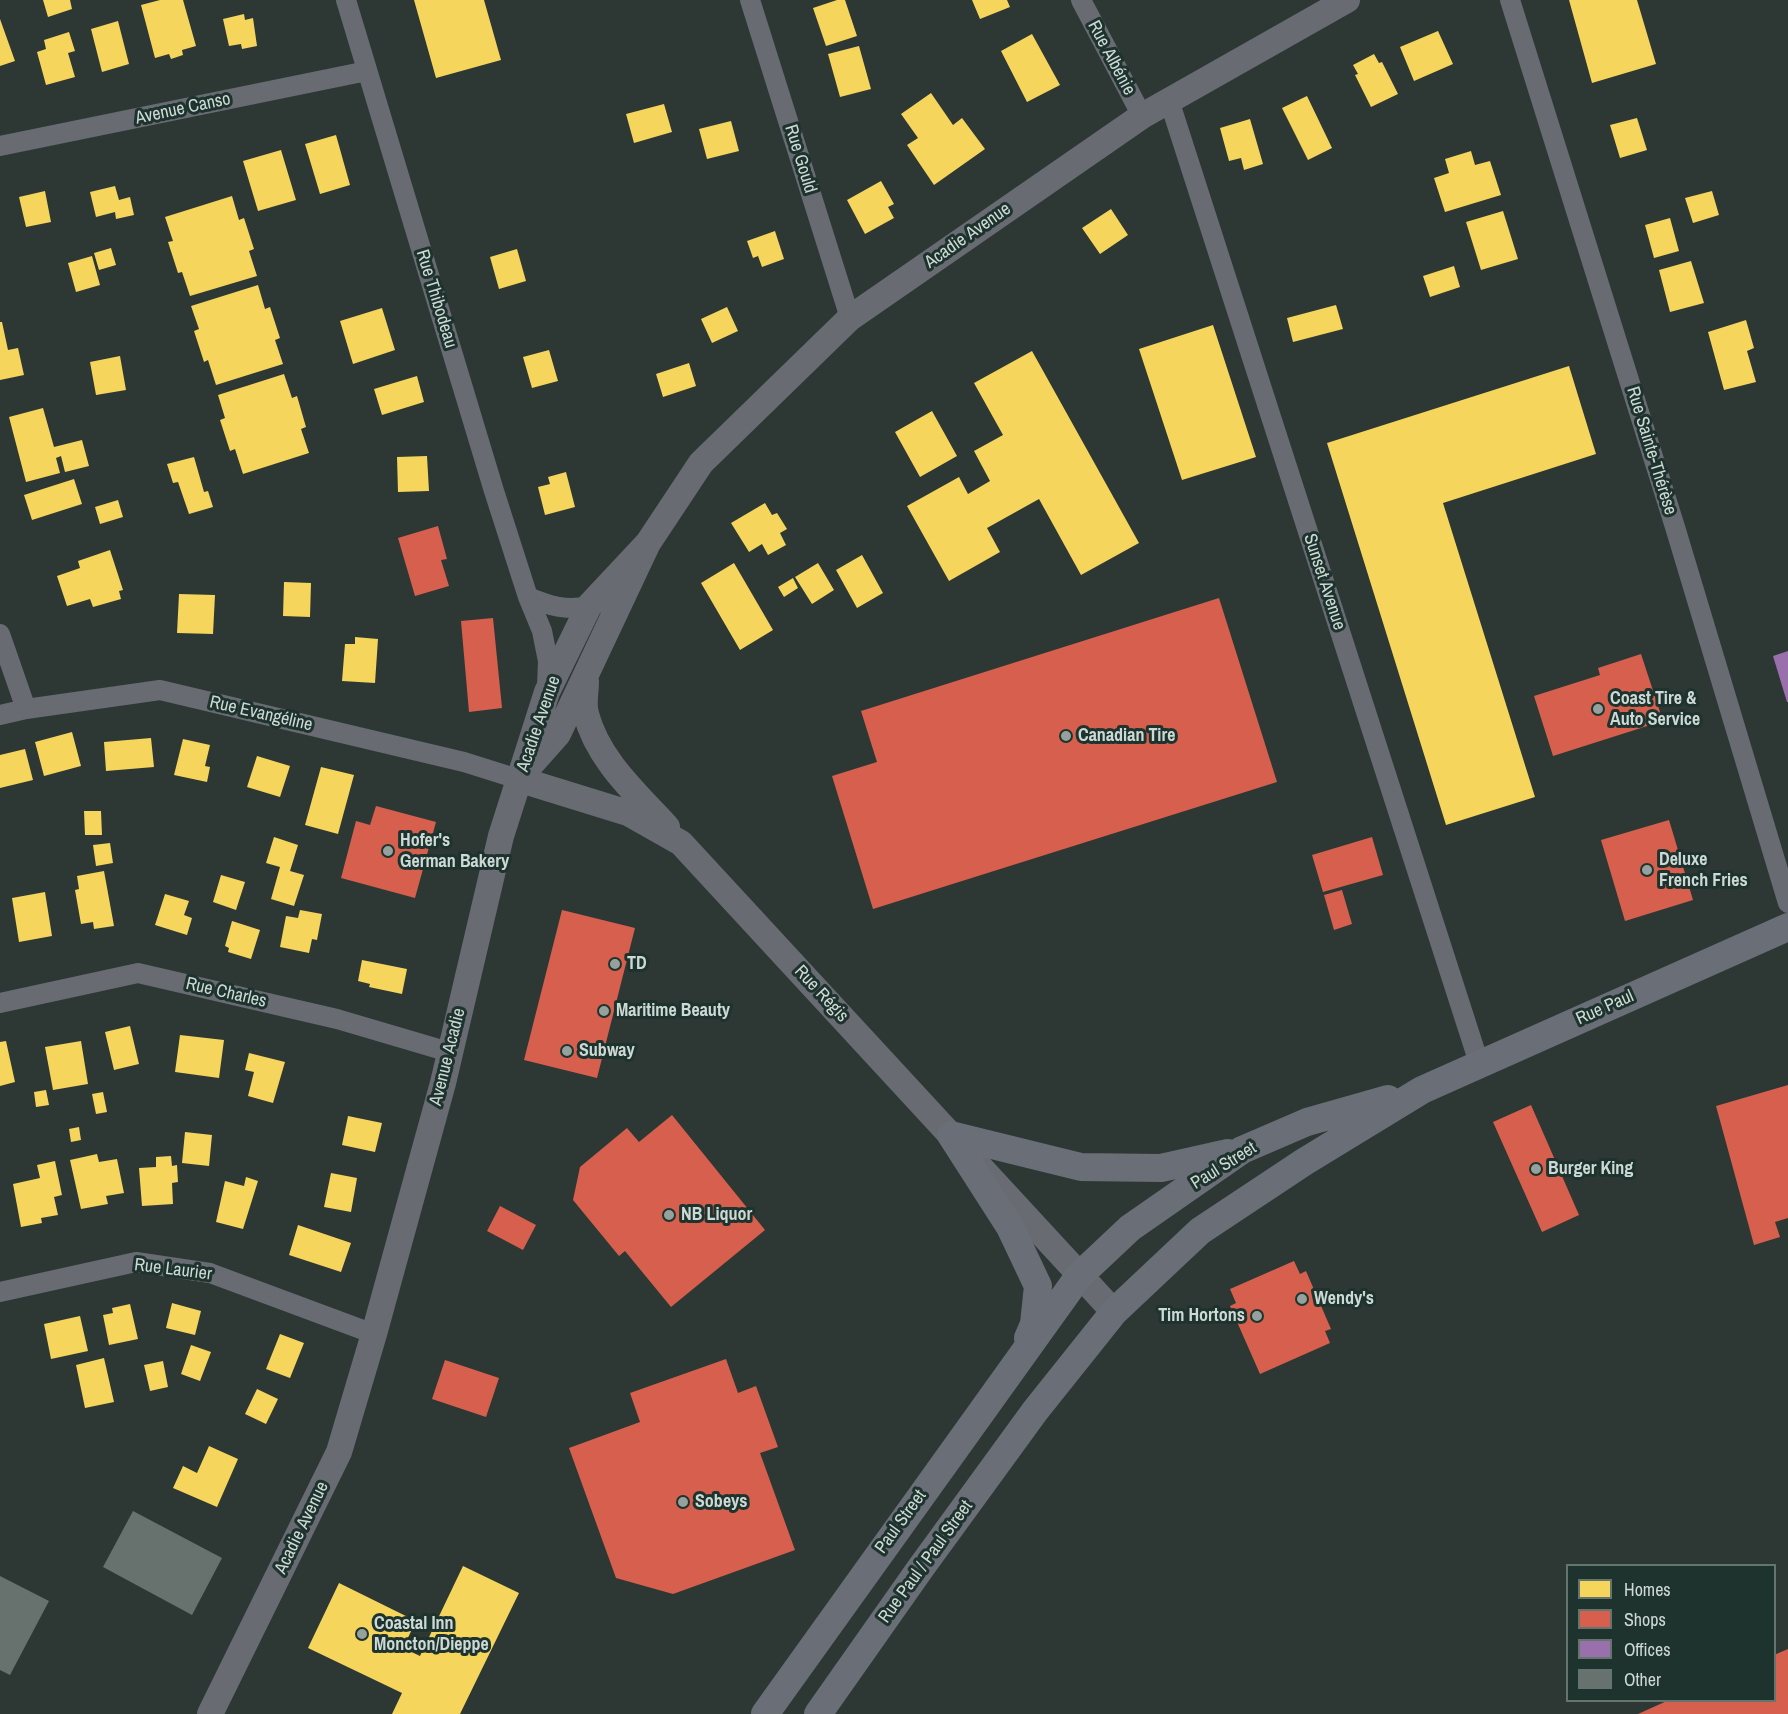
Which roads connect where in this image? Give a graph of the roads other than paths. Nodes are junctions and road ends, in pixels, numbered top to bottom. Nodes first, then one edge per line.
1 (346, 0) edge
2 (750, 0) edge
3 (1080, 0) edge
4 (1347, 0) edge
5 (1510, 0) edge
6 (367, 71) junction
7 (1169, 100) junction
8 (1142, 116) junction
9 (0, 146) edge
10 (850, 318) junction
11 (648, 543) junction
12 (528, 597) junction
13 (589, 606) junction
14 (0, 634) edge
15 (587, 675) junction
16 (547, 692) junction
17 (26, 709) junction
18 (0, 715) edge
19 (518, 779) junction
20 (681, 843) junction
21 (1788, 903) edge
22 (1788, 927) edge
23 (0, 1003) edge
24 (449, 1052) junction
25 (1479, 1063) junction
26 (1422, 1090) junction
27 (951, 1135) junction
28 (1242, 1150) junction
29 (1079, 1276) junction
30 (0, 1292) edge
31 (1114, 1312) junction
32 (374, 1334) junction
33 (1017, 1362) junction
34 (210, 1714) edge
35 (765, 1714) edge
36 (818, 1714) edge

1 - 6 street, Rue Thibodeau
2 - 10 street, Rue Gould
3 - 8 street, Rue Albénie
4 - 7 street, Acadie Avenue
5 - 21 street, Rue Sainte-Thérèse
6 - 9 street, Avenue Canso
6 - 12 street, Rue Thibodeau
7 - 8 street, Acadie Avenue
7 - 25 street, Sunset Avenue
8 - 10 street, Acadie Avenue
10 - 11 street, Acadie Avenue
11 - 13 street, Acadie Avenue
11 - 15 street, Acadie Avenue
12 - 13 street
12 - 16 street, Rue Thibodeau
13 - 16 street, Acadie Avenue
14 - 17 street
15 - 19 street, Acadie Avenue
15 - 20 street
16 - 19 street, Acadie Avenue
17 - 18 street, Rue Evangéline
17 - 19 street, Rue Evangéline
19 - 20 street, Rue Régis
19 - 24 street, Avenue Acadie
20 - 27 street, Rue Régis
22 - 25 main road, Rue Paul
23 - 24 street, Rue Charles
24 - 32 street, Avenue Acadie
25 - 26 main road, Rue Paul
26 - 28 main road, Paul Street
26 - 31 main road
27 - 28 main road
27 - 29 street, Rue Régis
27 - 33 main road
28 - 29 main road, Paul Street
29 - 31 street, Rue Régis
29 - 33 main road, Paul Street
30 - 32 street, Rue Laurier
31 - 36 main road, Rue Paul / Paul Street
32 - 34 street, Acadie Avenue
33 - 35 main road, Paul Street

